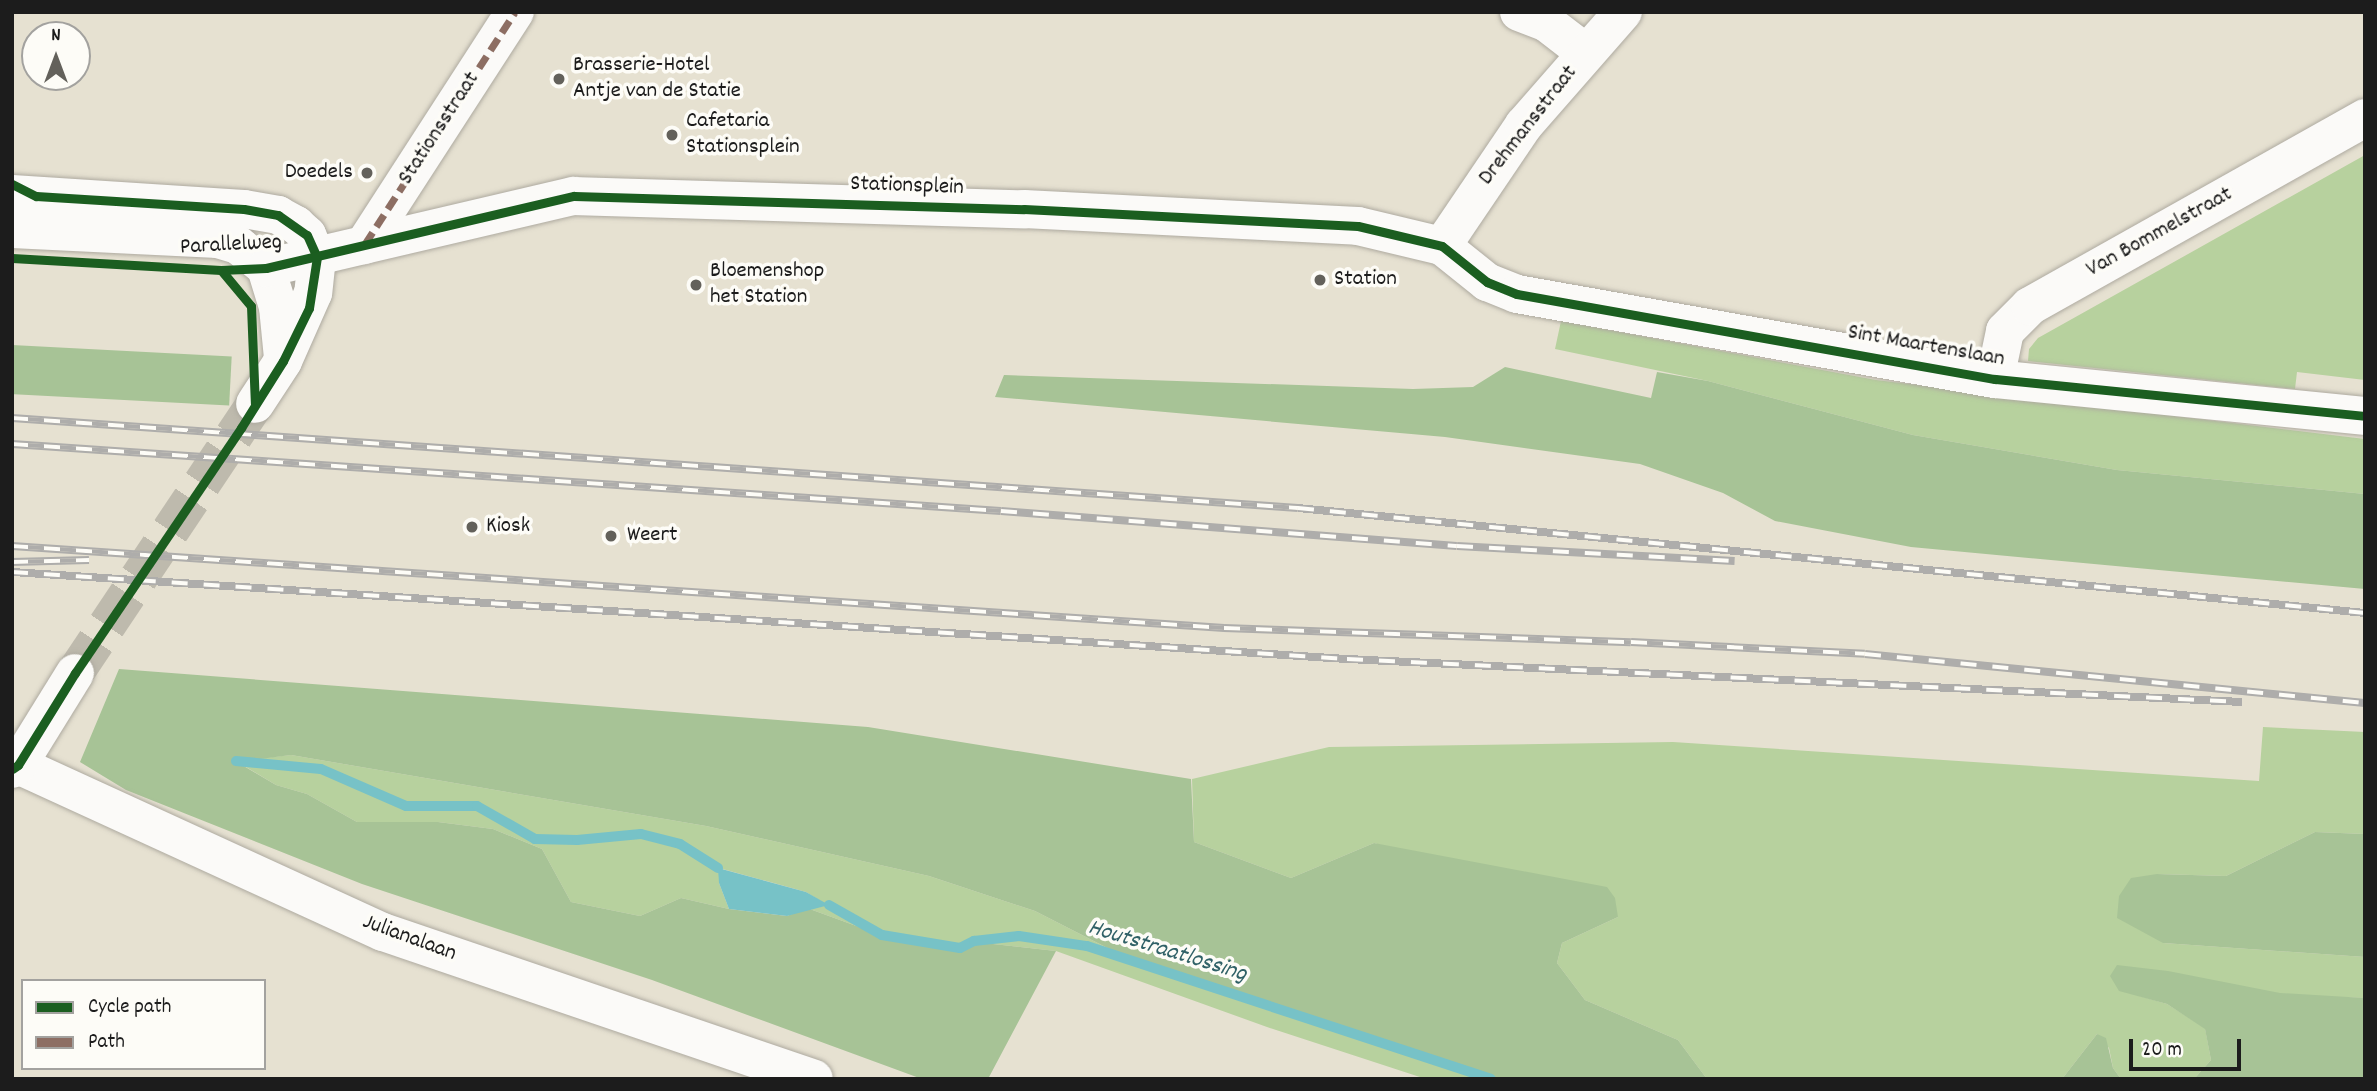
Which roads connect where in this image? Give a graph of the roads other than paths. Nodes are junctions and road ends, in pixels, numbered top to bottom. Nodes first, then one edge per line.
1 (515, 12) edge
2 (1519, 12) edge
3 (1623, 12) edge
4 (1586, 53) junction
5 (2365, 118) edge
6 (12, 194) edge
7 (12, 229) edge
8 (365, 245) junction
9 (1441, 246) junction
10 (317, 257) junction
11 (266, 268) junction
12 (1487, 282) joint
13 (283, 361) junction
14 (1995, 379) junction
15 (256, 404) tunnel mouth
16 (2365, 416) edge
17 (75, 673) tunnel mouth
18 (15, 767) edge
19 (814, 1079) edge

1 - 8 street, Stationsstraat
2 - 4 street
3 - 4 street, Drehmansstraat
4 - 9 street, Drehmansstraat
5 - 14 street, Van Bommelstraat
6 - 10 street, Parallelweg
7 - 11 street, Parallelweg
8 - 9 street, Stationsplein
8 - 10 street, Stationsplein
9 - 12 street, Stationsplein
10 - 11 street, Parallelweg
10 - 13 street
11 - 13 street
12 - 14 street, Sint Maartenslaan
13 - 15 street
14 - 16 street, Sint Maartenslaan
17 - 18 street
18 - 19 street, Julianalaan

